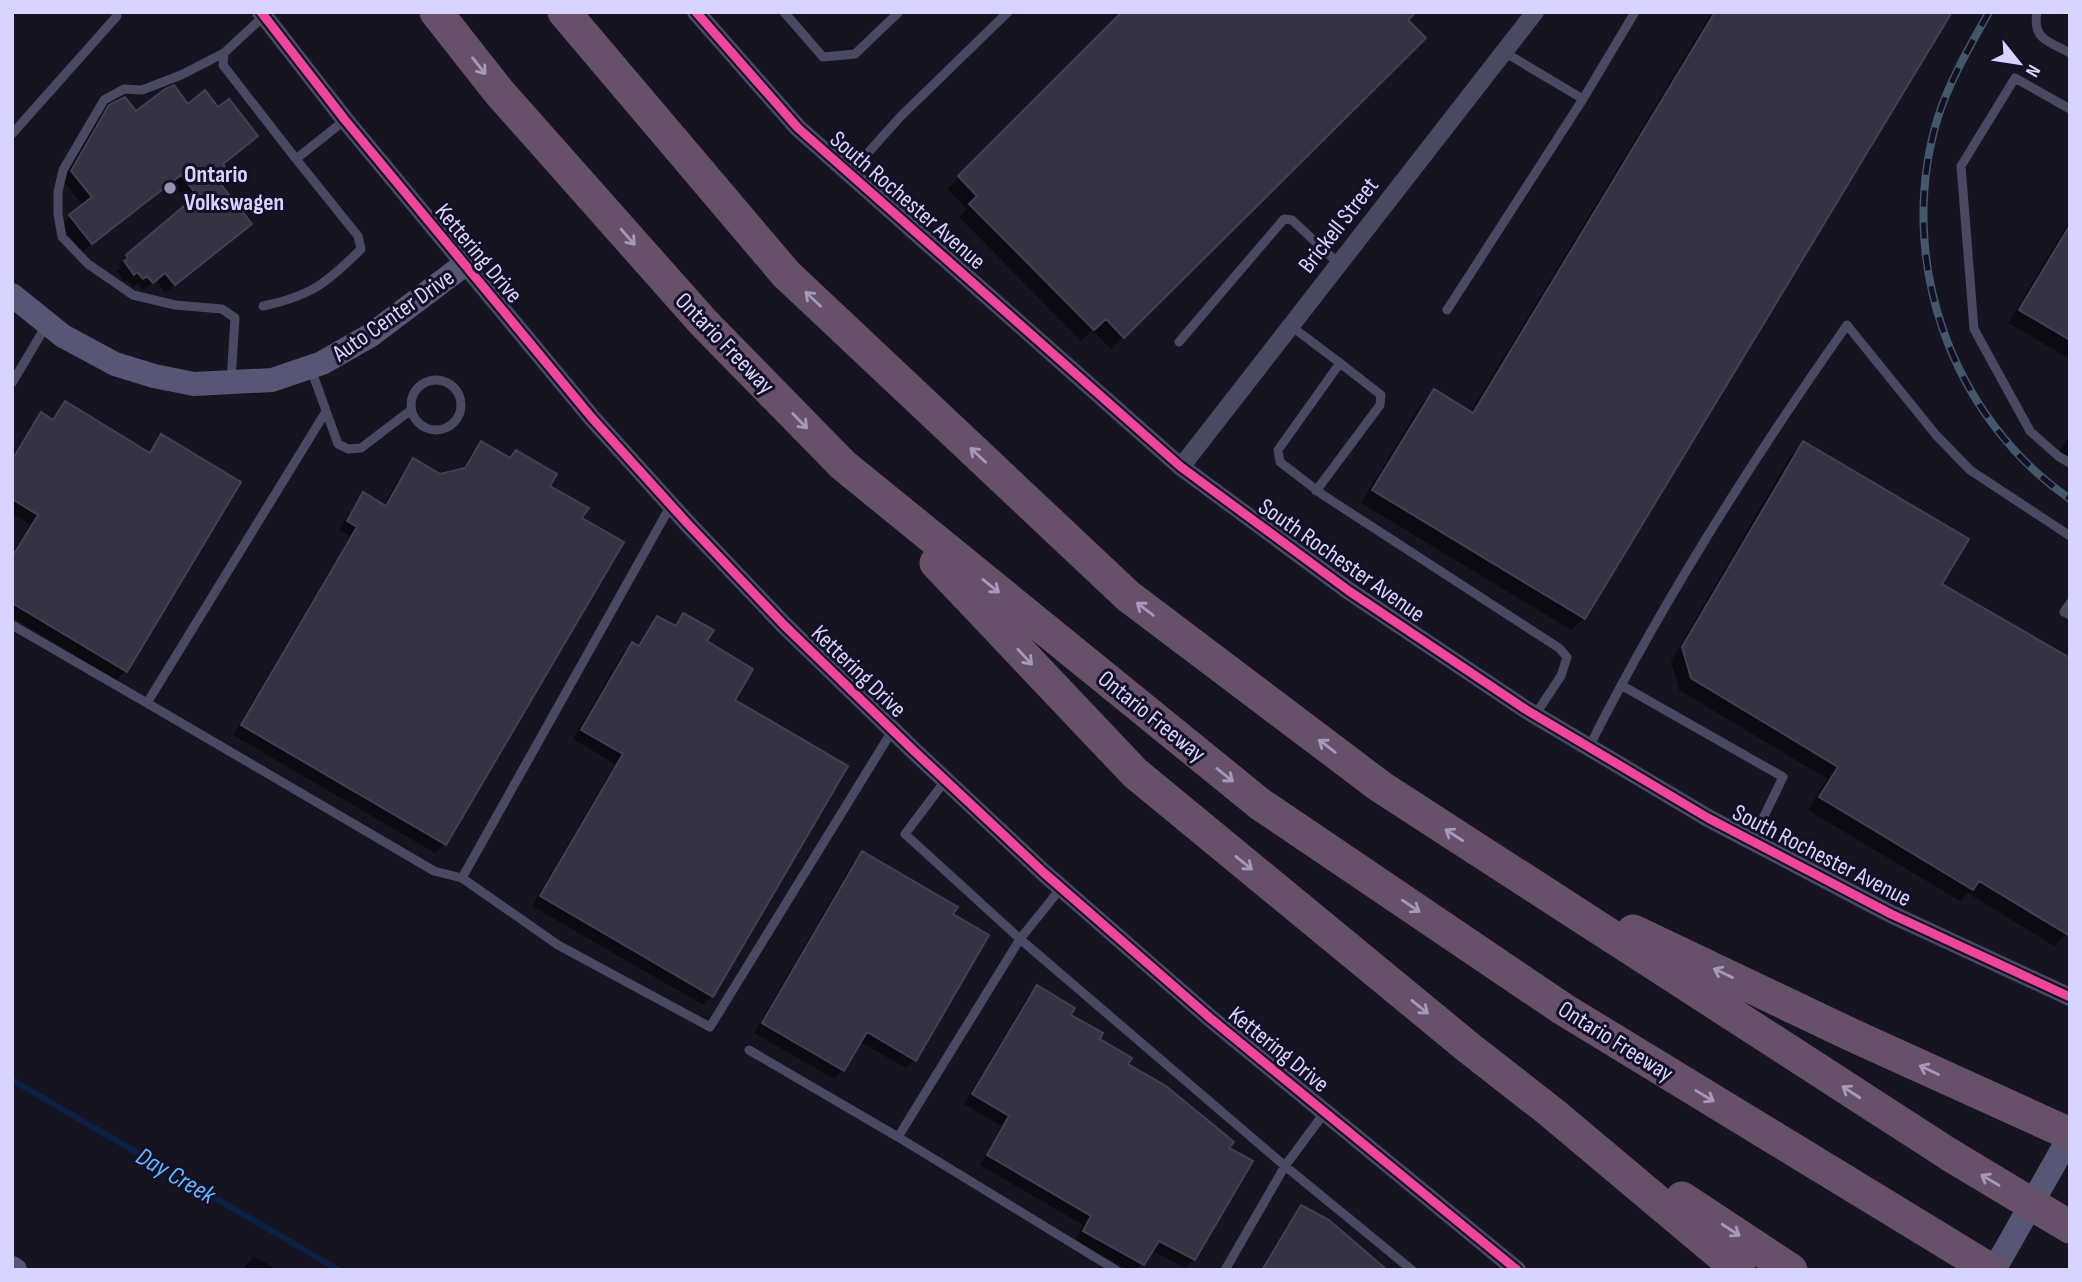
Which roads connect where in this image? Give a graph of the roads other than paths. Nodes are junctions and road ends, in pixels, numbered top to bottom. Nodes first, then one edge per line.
1 (436, 12) edge
2 (564, 12) edge
3 (696, 12) edge
4 (784, 12) edge
5 (899, 12) edge
6 (1007, 12) edge
7 (1535, 12) edge
8 (1635, 12) edge
9 (2037, 12) edge
10 (118, 14) edge
11 (263, 14) edge
12 (1504, 52) junction
13 (224, 53) junction
14 (2070, 53) edge
15 (1583, 99) junction
16 (2070, 109) edge
17 (345, 120) junction
18 (12, 134) edge
19 (296, 159) junction
20 (849, 174) junction
21 (1339, 264) junction
22 (464, 265) junction
23 (12, 295) edge
24 (263, 306) dead end
25 (1447, 310) dead end
26 (47, 323) junction
27 (1291, 326) junction
28 (1179, 342) dead end
29 (1340, 363) junction
30 (310, 367) junction
31 (231, 382) junction
32 (12, 383) edge
33 (411, 410) junction
34 (325, 413) junction
35 (2070, 463) edge
36 (844, 465) junction
37 (1181, 467) junction
38 (1316, 491) junction
39 (671, 505) junction
40 (2070, 536) edge
41 (2070, 603) edge
42 (2070, 615) edge
43 (12, 625) edge
44 (1621, 685) junction
45 (146, 703) junction
46 (1535, 715) junction
47 (892, 731) junction
48 (1589, 747) junction
49 (945, 781) junction
50 (1752, 841) junction
51 (1511, 873) junction
52 (462, 878) junction
53 (1061, 888) junction
54 (1020, 939) junction
55 (2070, 996) edge
56 (750, 1050) dead end
57 (1325, 1111) junction
58 (1551, 1112) junction
59 (2070, 1135) edge
60 (898, 1137) junction
61 (1285, 1166) junction
62 (2070, 1227) edge
63 (1116, 1270) edge
64 (1225, 1270) edge
65 (1412, 1270) edge
66 (1517, 1270) edge
67 (1739, 1270) edge
68 (1791, 1270) edge
69 (1992, 1270) edge

1 -> 36 highway, Ontario Freeway
51 -> 2 highway
3 - 20 street, South Rochester Avenue
4 - 5 lane
6 - 20 lane
7 - 12 street, Brickell Street
8 - 15 lane
9 - 14 lane
10 - 18 lane
11 - 13 lane
11 - 17 street, Kettering Drive
12 - 15 lane
12 - 21 street, Brickell Street
13 - 19 lane
13 - 31 lane
15 - 25 lane
16 - 35 lane
17 - 19 lane
17 - 22 street, Kettering Drive
19 - 24 lane
20 - 37 street, South Rochester Avenue
21 - 27 street, Brickell Street
21 - 28 lane
22 - 30 street, Auto Center Drive
22 - 39 street, Kettering Drive
23 - 26 street, Auto Center Drive
26 - 31 street, Auto Center Drive
26 - 32 lane
27 - 29 lane
27 - 37 street, Brickell Street
29 - 38 lane
29 - 38 lane
30 - 31 street, Auto Center Drive
30 - 34 lane
33 - 33 lane
33 - 34 lane
34 - 45 lane
36 -> 58 highway
36 -> 69 highway, Ontario Freeway
37 - 46 street, South Rochester Avenue
38 - 46 lane
39 - 47 street, Kettering Drive
39 - 52 lane
40 - 44 lane
41 - 42 lane
43 - 45 lane
44 - 48 lane
44 - 50 lane
45 - 52 lane
46 - 48 street, South Rochester Avenue
47 - 49 street, Kettering Drive
47 - 52 lane
48 - 50 street, South Rochester Avenue
49 - 53 street, Kettering Drive
49 - 54 lane
50 - 55 street, South Rochester Avenue
59 -> 51 highway
62 -> 51 highway, bridge
53 - 54 lane
53 - 57 street, Kettering Drive
54 - 60 lane
54 - 61 lane
56 - 60 lane
57 - 61 lane
57 - 66 street, Kettering Drive
58 - 67 highway
58 -> 68 highway
59 - 69 street
60 - 63 lane
61 - 64 lane
61 - 65 lane

